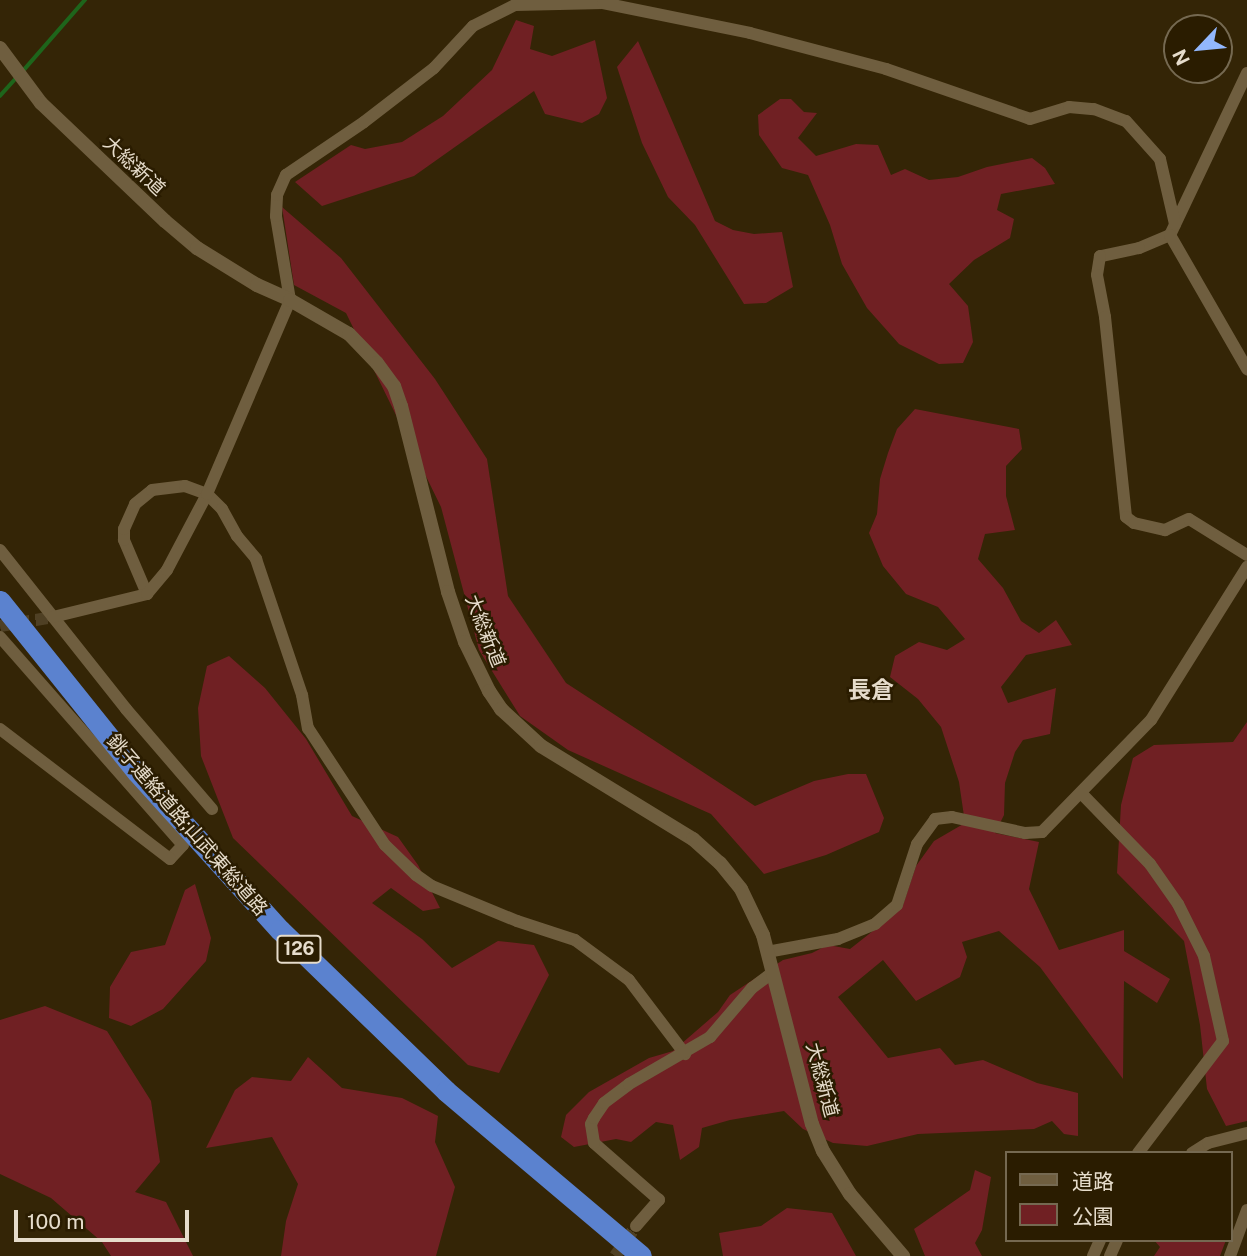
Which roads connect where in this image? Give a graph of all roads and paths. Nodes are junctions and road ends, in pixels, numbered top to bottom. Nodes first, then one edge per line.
1 (513, 2) edge
2 (0, 48) edge
3 (1247, 73) edge
4 (1173, 230) junction
5 (290, 300) junction
6 (1247, 369) edge
7 (207, 494) junction
8 (0, 550) edge
9 (1247, 555) edge
10 (1247, 567) edge
11 (147, 594) junction
12 (0, 601) edge
13 (52, 617) junction
14 (0, 637) edge
15 (0, 729) edge
16 (1081, 793) junction
17 (212, 809) dead end
18 (767, 952) junction
19 (773, 972) junction
20 (685, 1054) junction
21 (1247, 1133) edge
22 (1140, 1151) edge
23 (1195, 1151) edge
24 (1247, 1210) edge
25 (636, 1226) tunnel mouth
26 (641, 1256) edge
27 (903, 1256) edge
28 (1230, 1256) edge

1 - 4 street
1 - 5 street
2 - 5 street, 大総新道
3 - 4 street
4 - 6 street
4 - 9 street
5 - 7 street
5 - 18 street, 大総新道
7 - 11 street
7 - 11 street
7 - 20 street
8 - 13 street
10 - 16 street
11 - 13 street
12 - 26 highway, 銚子連絡道路;山武東総道路 / 126
13 - 17 street
14 - 15 street
16 - 18 street
16 - 22 street
18 - 19 street, 大総新道
19 - 20 street
19 - 27 street, 大総新道
20 - 25 street
21 - 23 street
24 - 28 street

